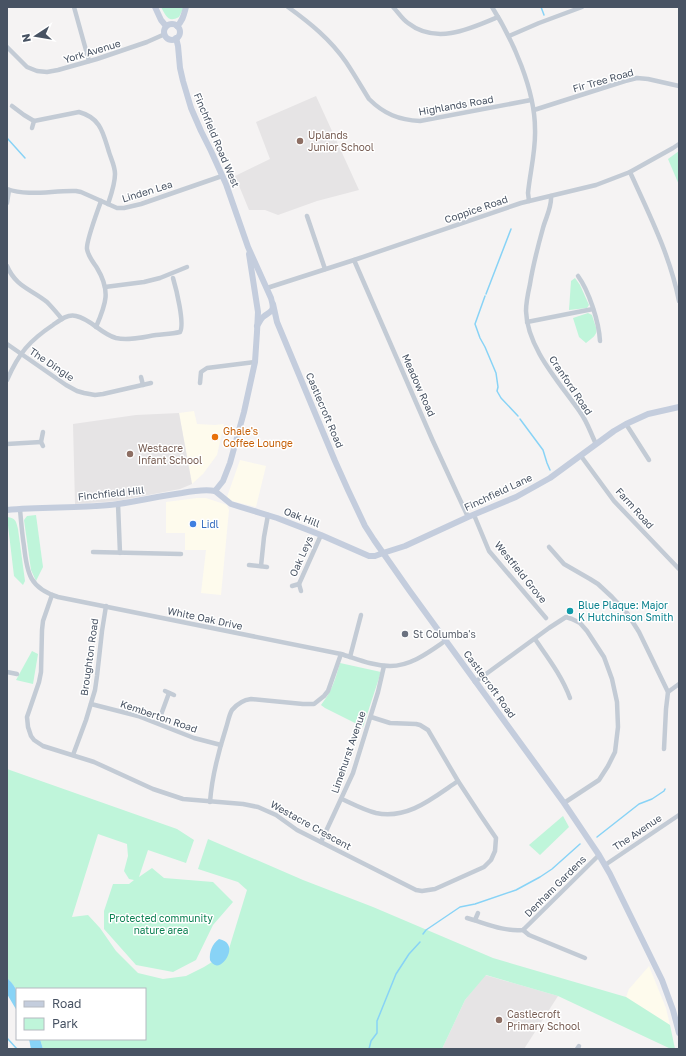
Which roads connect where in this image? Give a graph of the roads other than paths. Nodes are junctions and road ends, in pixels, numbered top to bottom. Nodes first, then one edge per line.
1 (74, 7) edge
2 (155, 7) edge
3 (186, 7) edge
4 (288, 7) edge
5 (393, 7) edge
6 (492, 7) edge
7 (582, 7) edge
8 (498, 17) junction
9 (166, 26) junction
10 (177, 26) junction
11 (164, 34) junction
12 (509, 36) junction
13 (176, 38) junction
14 (7, 47) edge
15 (90, 61) junction
16 (679, 86) edge
17 (532, 100) junction
18 (12, 106) dead end
19 (534, 110) junction
20 (34, 121) junction
21 (32, 128) dead end
22 (679, 144) edge
23 (630, 172) junction
24 (222, 176) junction
25 (8, 189) edge
26 (551, 196) junction
27 (101, 201) junction
28 (529, 201) junction
29 (7, 203) edge
30 (108, 204) junction
31 (306, 216) dead end
32 (248, 247) junction
33 (354, 260) junction
34 (7, 266) edge
35 (187, 266) dead end
36 (325, 269) junction
37 (578, 276) dead end
38 (173, 278) dead end
39 (274, 286) junction
40 (105, 287) junction
41 (267, 288) junction
42 (255, 294) junction
43 (270, 294) junction
44 (679, 301) edge
45 (273, 304) junction
46 (593, 309) junction
47 (258, 312) junction
48 (266, 316) junction
49 (62, 318) junction
50 (277, 322) junction
51 (527, 322) junction
52 (96, 326) junction
53 (257, 326) junction
54 (600, 341) dead end
55 (7, 344) edge
56 (21, 354) junction
57 (255, 362) junction
58 (141, 376) dead end
59 (7, 380) edge
60 (150, 383) dead end
61 (200, 383) dead end
62 (144, 385) junction
63 (679, 407) edge
64 (626, 424) junction
65 (43, 432) dead end
66 (7, 444) edge
67 (596, 444) junction
68 (581, 456) junction
69 (649, 460) dead end
70 (216, 491) junction
71 (118, 504) junction
72 (20, 509) junction
73 (7, 510) edge
74 (268, 515) junction
75 (471, 516) junction
76 (321, 535) junction
77 (549, 547) dead end
78 (93, 552) dead end
79 (120, 553) junction
80 (383, 553) junction
81 (181, 554) dead end
82 (249, 565) dead end
83 (679, 569) edge
84 (299, 584) junction
85 (292, 586) dead end
86 (301, 591) dead end
87 (52, 595) junction
88 (106, 606) junction
89 (361, 614) dead end
90 (546, 618) dead end
91 (535, 639) junction
92 (445, 641) junction
93 (341, 654) junction
94 (350, 657) junction
95 (384, 666) junction
96 (7, 672) edge
97 (17, 674) dead end
98 (475, 682) junction
99 (679, 684) edge
100 (668, 692) junction
101 (170, 693) dead end
102 (570, 698) dead end
103 (91, 704) junction
104 (371, 717) junction
105 (158, 723) junction
106 (220, 745) junction
107 (664, 750) dead end
108 (73, 755) junction
109 (458, 781) junction
110 (342, 799) junction
111 (210, 802) junction
112 (564, 803) junction
113 (679, 815) edge
114 (321, 842) junction
115 (599, 856) junction
116 (605, 865) junction
117 (478, 912) dead end
118 (467, 918) dead end
119 (475, 920) junction
120 (523, 930) junction
121 (585, 958) dead end
122 (676, 1009) edge
123 (678, 1030) edge

1 - 15 street
2 - 9 street
3 - 10 street
4 - 17 street, Highlands Road
5 - 8 street
6 - 8 street
7 - 12 street
8 - 12 street
9 - 10 street
9 - 11 street
10 - 13 street
11 - 13 street
11 - 15 street, York Avenue
12 - 17 street
13 - 24 street, Finchfield Road West
14 - 15 street, York Avenue
16 - 19 street, Fir Tree Road
17 - 19 street
18 - 20 street
19 - 28 street
20 - 21 street
20 - 30 street
22 - 23 street, Coppice Road
23 - 26 street, Coppice Road
23 - 44 street
24 - 30 street, Linden Lea
24 - 32 street, Finchfield Road West
25 - 27 street, Linden Lea
25 - 29 street
26 - 28 street, Coppice Road
26 - 51 street, Cranford Road
27 - 30 street, Linden Lea
27 - 40 street
28 - 33 street, Coppice Road
31 - 36 street
32 - 41 street, Finchfield Road West
32 - 42 street, Finchfield Road West
33 - 36 street, Coppice Road
33 - 75 street, Meadow Road
34 - 49 street
35 - 40 street
36 - 39 street, Coppice Road
37 - 46 street
38 - 52 street
39 - 41 street, Coppice Road
39 - 43 street
40 - 52 street
41 - 42 street
41 - 43 street, Finchfield Road West
42 - 47 street, Finchfield Road West
43 - 45 street, Finchfield Road West
45 - 48 street
45 - 50 street
46 - 51 street
46 - 54 street
47 - 48 street
47 - 53 street, Finchfield Road West
48 - 50 street
48 - 53 street
49 - 52 street
49 - 56 street
50 - 80 street, Castlecroft Road
51 - 67 street, Cranford Road
53 - 57 street
55 - 56 street, The Dingle
56 - 59 street
56 - 62 street, The Dingle
57 - 61 street
57 - 70 street
58 - 62 street
60 - 62 street, The Dingle
63 - 64 street, Finchfield Lane
64 - 67 street, Finchfield Lane
64 - 69 street
65 - 66 street
67 - 68 street, Finchfield Lane
68 - 75 street, Finchfield Lane
68 - 83 street, Farm Road
70 - 71 street, Finchfield Hill
70 - 74 street, Oak Hill
71 - 72 street, Finchfield Hill
71 - 79 street
72 - 73 street, Finchfield Hill
72 - 87 street, White Oak Drive
74 - 76 street, Oak Hill
74 - 82 street
75 - 80 street, Finchfield Lane
75 - 90 street, Westfield Grove
76 - 80 street, Oak Hill
76 - 84 street, Oak Leys
77 - 100 street
78 - 79 street
79 - 81 street
80 - 92 street, Castlecroft Road
84 - 85 street, Oak Leys
84 - 86 street, Oak Leys
87 - 88 street, White Oak Drive
87 - 108 street, Westacre Crescent
88 - 93 street, White Oak Drive
88 - 103 street, Broughton Road
89 - 94 street
91 - 98 street
91 - 102 street
91 - 112 street
92 - 95 street, White Oak Drive
92 - 98 street, Castlecroft Road
93 - 94 street, White Oak Drive
93 - 106 street
94 - 95 street, White Oak Drive
95 - 104 street, Limehurst Avenue
96 - 97 street
98 - 112 street, Castlecroft Road
99 - 100 street
100 - 107 street
101 - 105 street
103 - 105 street, Kemberton Road
103 - 108 street, Broughton Road
104 - 109 street, Westacre Crescent
104 - 110 street, Limehurst Avenue
105 - 106 street, Kemberton Road
106 - 111 street
108 - 111 street, Westacre Crescent
109 - 110 street
109 - 114 street, Westacre Crescent
110 - 114 street, Limehurst Avenue
111 - 114 street, Westacre Crescent
112 - 115 street, Castlecroft Road
113 - 116 street, The Avenue
115 - 116 street, Castlecroft Road
115 - 120 street, Denham Gardens
116 - 122 street, Castlecroft Road
117 - 119 street
118 - 119 street, Denham Gardens
119 - 120 street, Denham Gardens
120 - 121 street, Denham Gardens
122 - 123 street, Castlecroft Road

